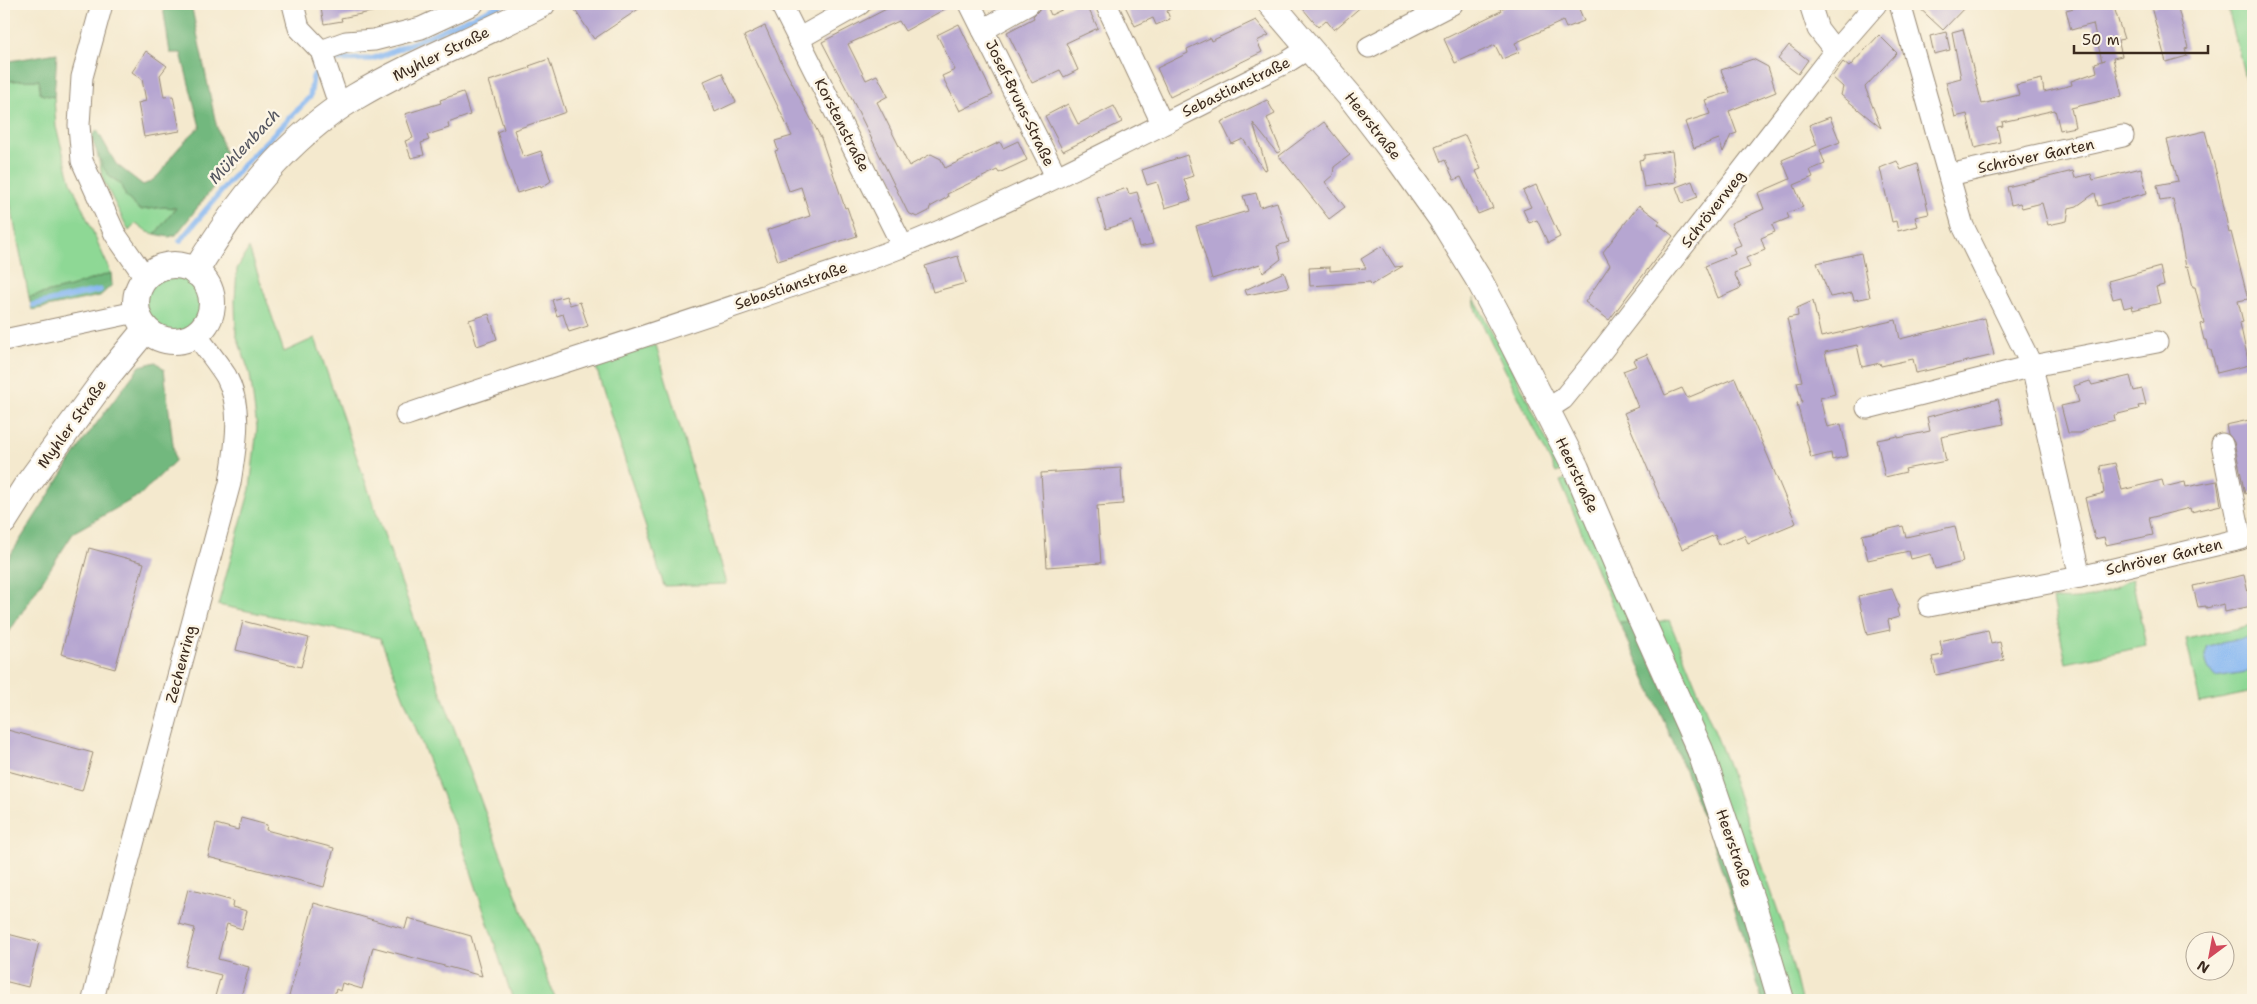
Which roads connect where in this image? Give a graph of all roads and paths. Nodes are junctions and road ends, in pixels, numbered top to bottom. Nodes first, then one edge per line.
1 (102, 4) edge
2 (293, 4) edge
3 (473, 4) edge
4 (542, 4) edge
5 (781, 4) edge
6 (860, 4) edge
7 (970, 4) edge
8 (1029, 4) edge
9 (1106, 4) edge
10 (1271, 4) edge
11 (1452, 4) edge
12 (1810, 4) edge
13 (1876, 4) edge
14 (1900, 4) edge
15 (983, 30) junction
16 (798, 39) junction
17 (1369, 47) dead end
18 (1309, 48) junction
19 (321, 51) junction
20 (1835, 51) junction
21 (340, 107) junction
22 (1162, 124) junction
23 (2123, 136) dead end
24 (1949, 175) junction
25 (1056, 176) junction
26 (903, 247) junction
27 (196, 272) junction
28 (145, 277) junction
29 (141, 321) junction
30 (196, 335) junction
31 (4, 340) edge
32 (2157, 342) dead end
33 (2032, 366) junction
34 (1867, 408) dead end
35 (1546, 410) junction
36 (406, 415) dead end
37 (2222, 444) dead end
38 (4, 521) edge
39 (2080, 577) junction
40 (1929, 606) dead end
41 (93, 1000) edge
42 (1781, 1000) edge

1 - 28 street
2 - 19 street
3 - 19 street, Myhler Straße
4 - 21 main road, Myhler Straße
5 - 16 street, Korstenstraße
6 - 16 street
7 - 15 street, Josef-Bruns-Straße
8 - 15 street, Josef-Bruns-Straße
9 - 22 street
10 - 18 main road, Heerstraße
11 - 17 street
12 - 20 street
13 - 20 street, Schröverweg
14 - 24 street
15 - 25 street, Josef-Bruns-Straße
16 - 26 street, Korstenstraße
18 - 22 street, Sebastianstraße
18 - 35 main road, Heerstraße
19 - 21 street
20 - 35 street, Schröverweg
21 - 27 main road, Myhler Straße
22 - 25 street, Sebastianstraße
23 - 24 street, Schröver Garten
24 - 33 street
25 - 26 street, Sebastianstraße
26 - 36 street, Sebastianstraße
27 - 28 main road
27 - 30 main road
28 - 29 main road
29 - 30 main road
29 - 31 street
29 - 38 main road, Myhler Straße
30 - 41 street, Zechenring
32 - 33 street
33 - 34 street
33 - 39 street
35 - 42 main road, Heerstraße
37 - 39 street, Schröver Garten
39 - 40 street, Schröver Garten

